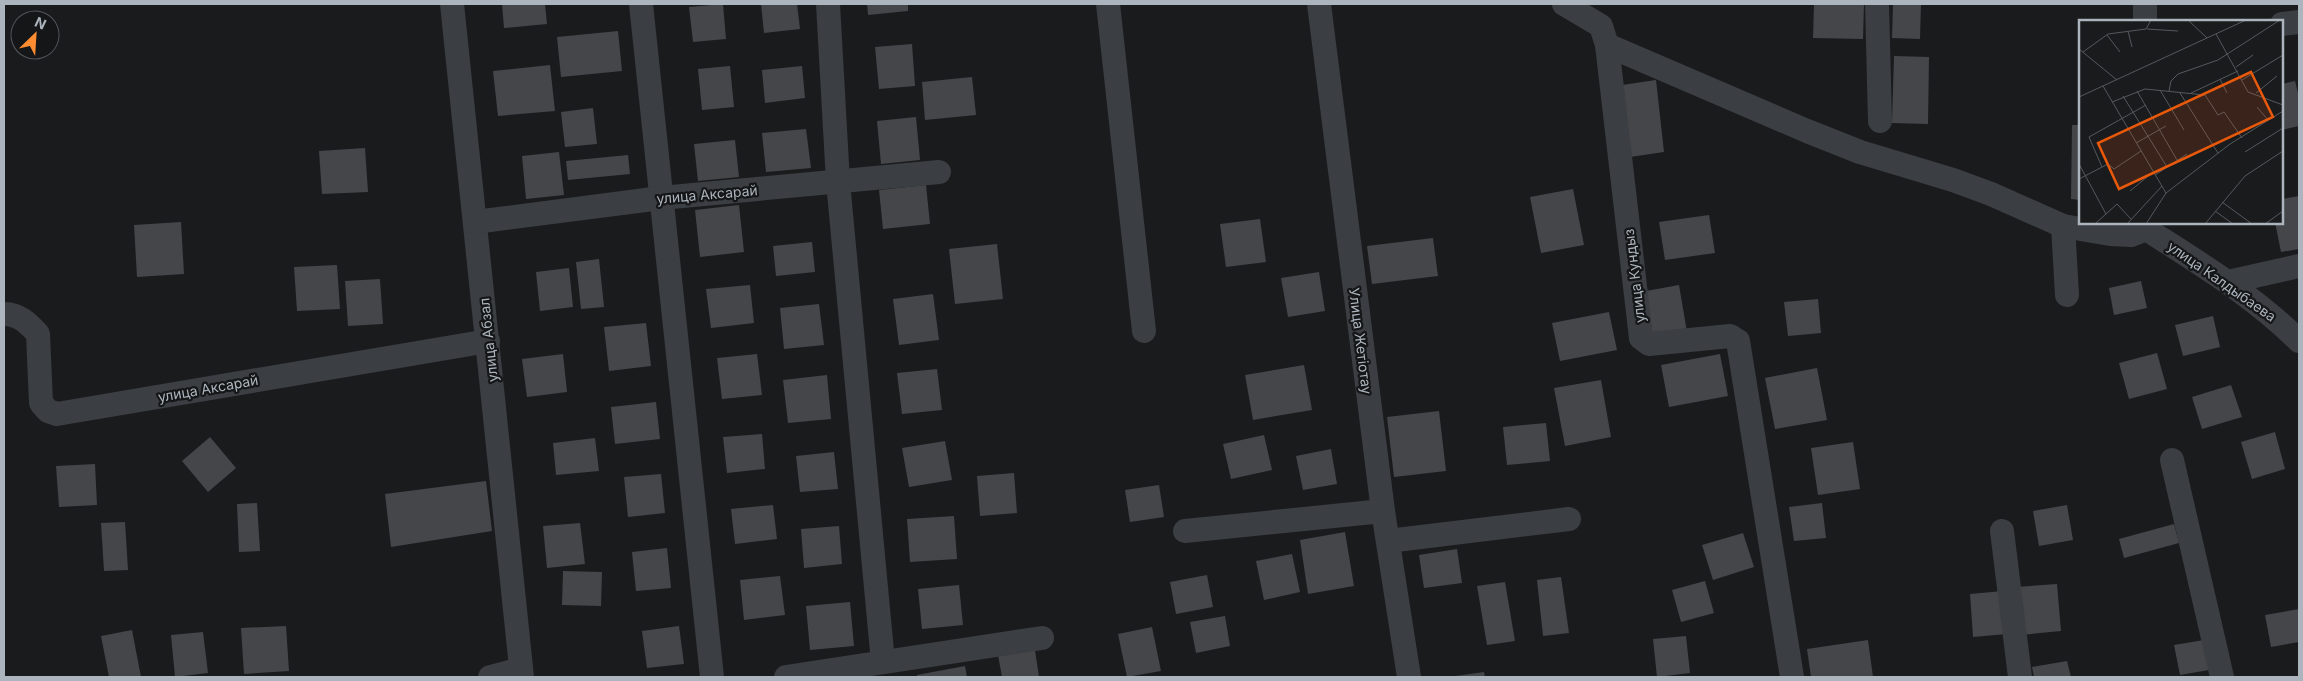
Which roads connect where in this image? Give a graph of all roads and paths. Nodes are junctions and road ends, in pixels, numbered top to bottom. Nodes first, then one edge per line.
1 (452, 4) edge
2 (641, 4) edge
3 (828, 4) edge
4 (1108, 4) edge
5 (1319, 4) edge
6 (1564, 4) edge
7 (1877, 4) edge
8 (2145, 4) edge
9 (2145, 20) edge
10 (2299, 22) edge
11 (2283, 24) edge
12 (1607, 45) junction
13 (1880, 121) dead end
14 (939, 172) dead end
15 (838, 182) junction
16 (661, 198) junction
17 (476, 222) junction
18 (2063, 226) junction
19 (2146, 226) edge
20 (2299, 266) edge
21 (2228, 282) junction
22 (2068, 295) dead end
23 (4, 314) edge
24 (1144, 331) dead end
25 (488, 341) junction
26 (2299, 341) edge
27 (2172, 460) dead end
28 (1382, 511) junction
29 (1569, 519) dead end
30 (1185, 531) dead end
31 (2002, 531) dead end
32 (1388, 541) junction
33 (1042, 638) dead end
34 (883, 662) junction
35 (522, 673) edge
36 (490, 677) edge
37 (712, 677) edge
38 (786, 677) edge
39 (1409, 677) edge
40 (1792, 677) edge
41 (2020, 677) edge
42 (2222, 677) edge

1 - 17 street, улица Абзал
2 - 16 street
3 - 15 street
4 - 24 street
5 - 28 street, Улица Жетіотау
6 - 12 street, улица Кундыз
7 - 13 street
8 - 9 street
10 - 11 street
12 - 18 street
12 - 40 street, улица Кундыз
14 - 15 street, улица Аксарай
15 - 16 street, улица Аксарай
15 - 34 street
16 - 17 street, улица Аксарай
16 - 37 street
17 - 25 street, улица Абзал
18 - 19 street
18 - 22 street
19 - 21 street, улица Калдыбаева
20 - 21 street
21 - 26 street, улица Калдыбаева
23 - 25 street, улица Аксарай
25 - 35 street, улица Абзал
27 - 42 street
28 - 30 street
28 - 32 street, Улица Жетіотау
29 - 32 street
31 - 41 street
32 - 39 street, Улица Жетіотау
33 - 34 street
34 - 38 street
35 - 36 street

